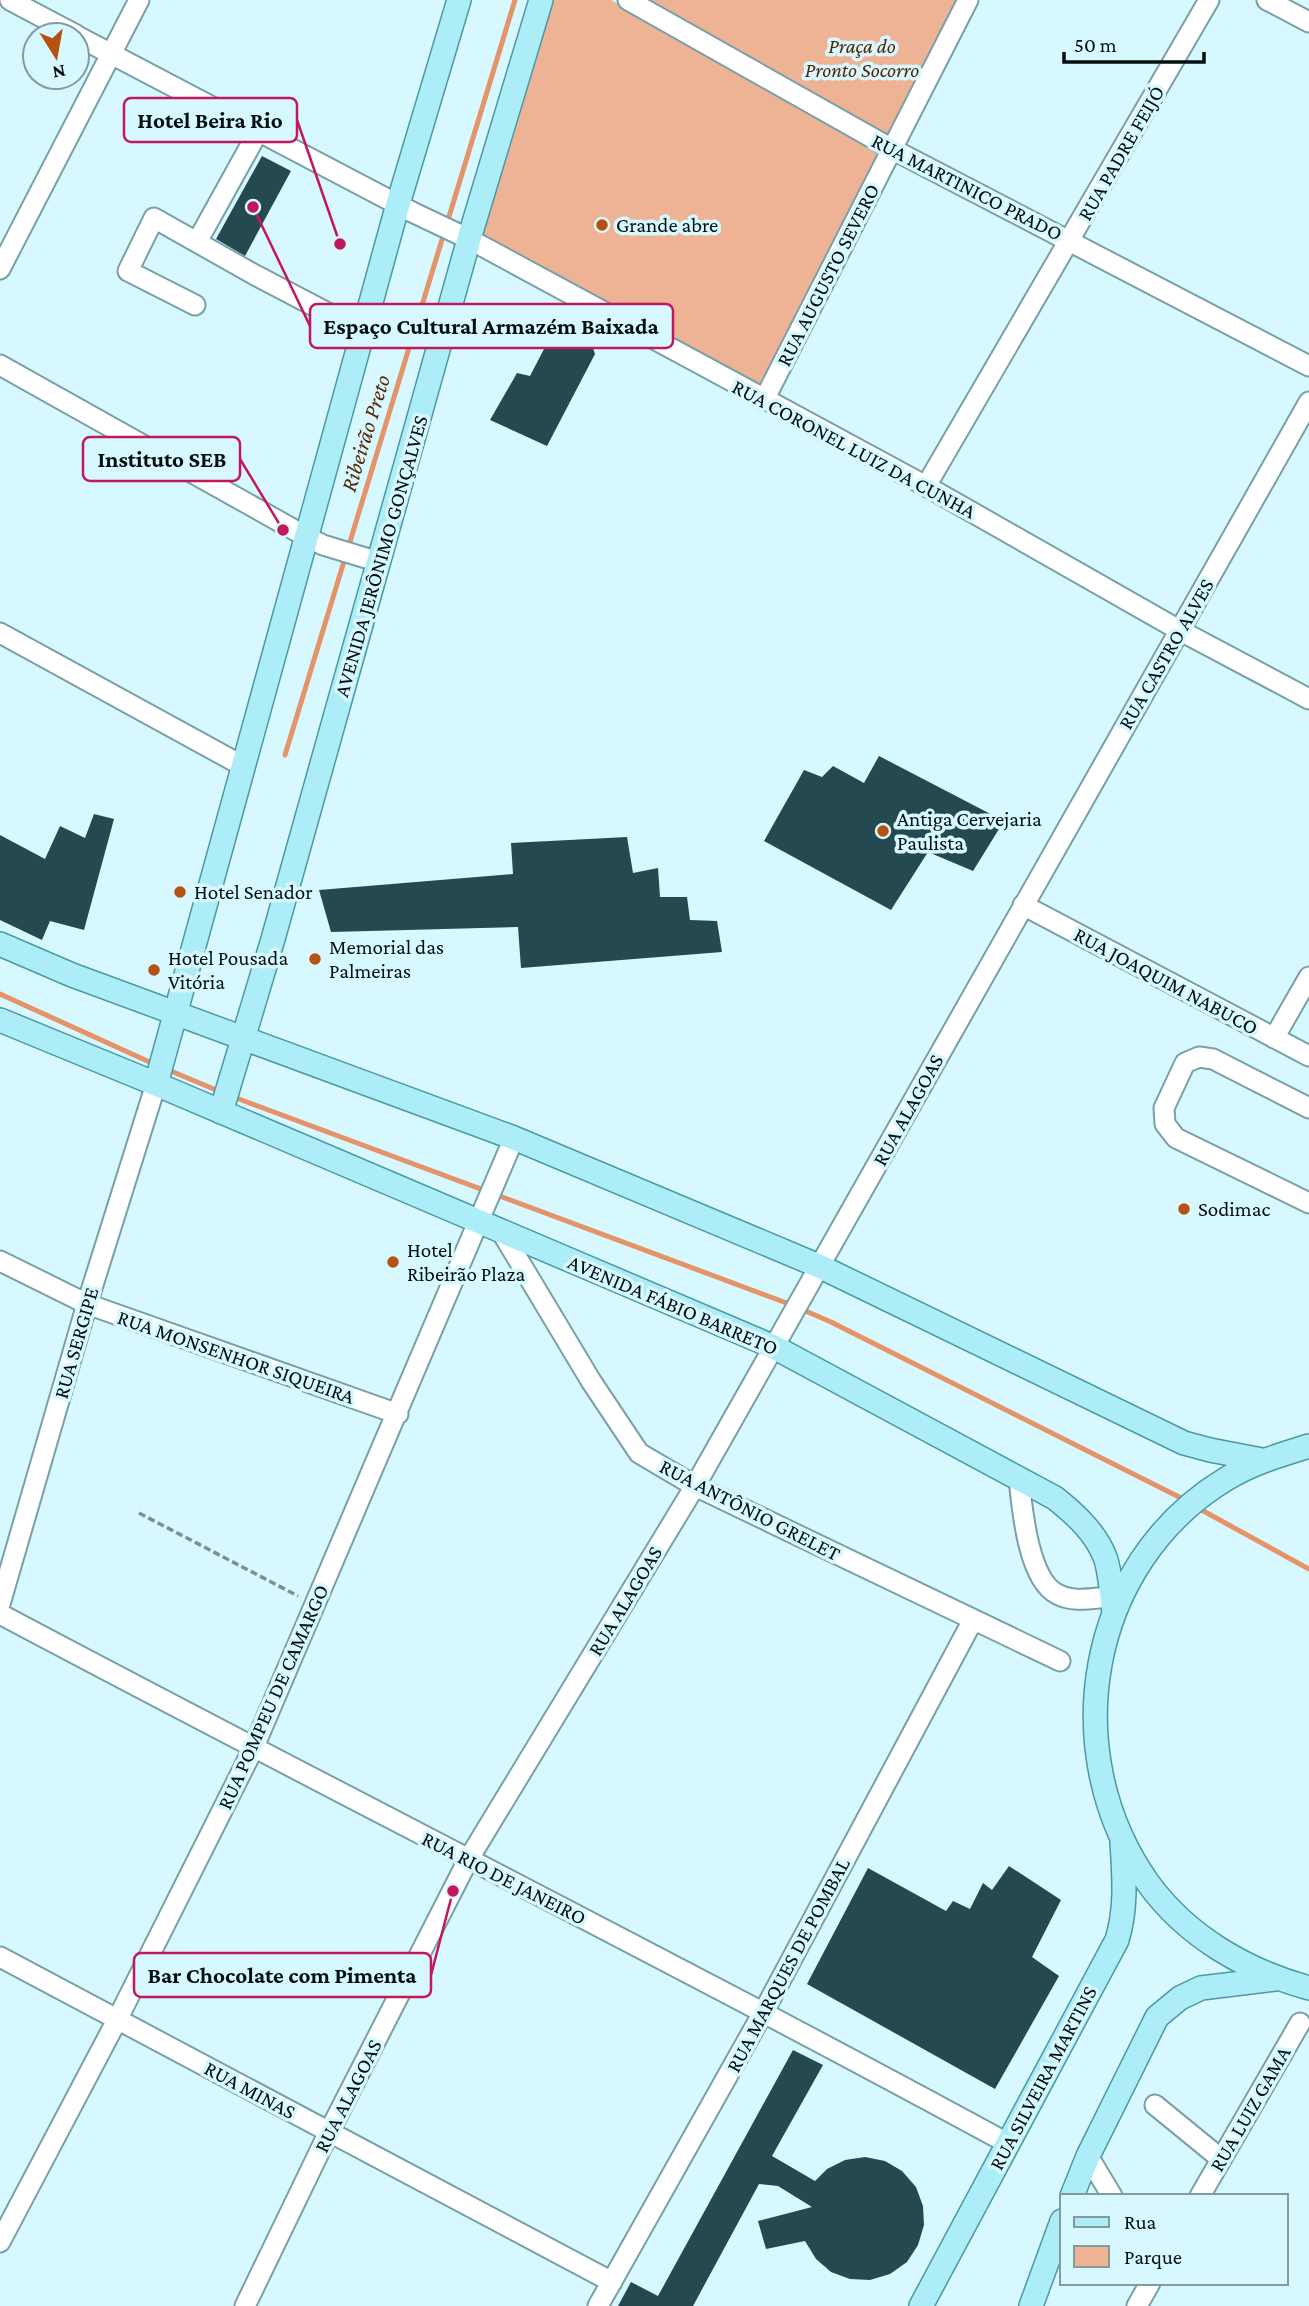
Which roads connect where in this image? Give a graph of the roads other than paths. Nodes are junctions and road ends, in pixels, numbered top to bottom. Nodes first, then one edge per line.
1 (10, 0) edge
2 (139, 0) edge
3 (459, 0) edge
4 (541, 0) edge
5 (628, 0) edge
6 (968, 0) edge
7 (1209, 0) edge
8 (1267, 0) edge
9 (50, 21) edge
10 (1309, 22) edge
11 (91, 43) edge
12 (111, 54) junction
13 (259, 130) junction
14 (892, 149) junction
15 (405, 208) junction
16 (461, 236) junction
17 (1070, 241) junction
18 (197, 242) junction
19 (0, 269) edge
20 (195, 305) dead end
21 (364, 332) junction
22 (0, 365) edge
23 (1309, 366) edge
24 (764, 400) junction
25 (1309, 402) edge
26 (926, 486) junction
27 (315, 541) junction
28 (372, 560) junction
29 (1179, 630) junction
30 (0, 633) edge
31 (1309, 699) edge
32 (243, 766) junction
33 (1023, 905) junction
34 (0, 944) edge
35 (1309, 977) edge
36 (0, 1020) edge
37 (174, 1020) junction
38 (1274, 1038) junction
39 (242, 1046) junction
40 (1309, 1056) edge
41 (158, 1077) junction
42 (223, 1104) junction
43 (1309, 1108) edge
44 (512, 1142) junction
45 (1309, 1203) edge
46 (483, 1214) junction
47 (501, 1231) junction
48 (0, 1261) edge
49 (814, 1275) junction
50 (87, 1304) junction
51 (776, 1343) junction
52 (398, 1414) junction
53 (1309, 1446) edge
54 (1262, 1460) junction
55 (1019, 1479) junction
56 (695, 1486) junction
57 (0, 1604) edge
58 (1112, 1604) junction
59 (0, 1614) edge
60 (973, 1620) junction
61 (1060, 1661) dead end
62 (253, 1749) junction
63 (1121, 1839) junction
64 (468, 1860) junction
65 (0, 1957) edge
66 (1275, 1979) junction
67 (1309, 1988) edge
68 (764, 2011) junction
69 (117, 2020) junction
70 (1300, 2023) dead end
71 (1155, 2105) dead end
72 (329, 2132) junction
73 (1007, 2143) junction
74 (1088, 2156) junction
75 (1221, 2159) junction
76 (1073, 2194) edge
77 (1111, 2194) edge
78 (1201, 2194) edge
79 (1060, 2226) edge
80 (0, 2242) edge
81 (612, 2282) junction
82 (1149, 2285) edge
83 (245, 2306) edge
84 (598, 2306) edge
85 (921, 2306) edge
86 (1031, 2306) edge
87 (1137, 2306) edge

1 - 9 street, RUA CORONEL LUIZ DA CUNHA
2 - 12 street
3 - 15 main road
4 - 16 main road, AVENIDA JERÔNIMO GONÇALVES
5 - 14 street, RUA MARTINICO PRADO
6 - 14 street, RUA AUGUSTO SEVERO
7 - 17 street, RUA PADRE FEIJÓ
8 - 10 street
11 - 12 street, RUA CORONEL LUIZ DA CUNHA
12 - 13 street, RUA CORONEL LUIZ DA CUNHA
12 - 19 street
13 - 15 street, RUA CORONEL LUIZ DA CUNHA
13 - 18 street
14 - 17 street, RUA MARTINICO PRADO
14 - 24 street, RUA AUGUSTO SEVERO
15 - 16 street, RUA CORONEL LUIZ DA CUNHA
15 - 21 main road
16 - 24 street, RUA CORONEL LUIZ DA CUNHA
16 - 28 main road, AVENIDA JERÔNIMO GONÇALVES
17 - 23 street, RUA MARTINICO PRADO
17 - 26 street, RUA PADRE FEIJÓ
18 - 20 street
18 - 21 street
21 - 27 main road
22 - 27 street
24 - 26 street, RUA CORONEL LUIZ DA CUNHA
25 - 29 street, RUA CASTRO ALVES
26 - 29 street, RUA CORONEL LUIZ DA CUNHA
27 - 28 street
27 - 32 main road
28 - 39 main road, AVENIDA JERÔNIMO GONÇALVES
29 - 31 street, RUA CORONEL LUIZ DA CUNHA
29 - 33 street, RUA CASTRO ALVES
30 - 32 street
32 - 37 main road
33 - 38 street, RUA JOAQUIM NABUCO
33 - 49 street, RUA ALAGOAS
34 - 37 main road
35 - 38 street
36 - 41 main road, AVENIDA FÁBIO BARRETO
37 - 39 main road
37 - 41 main road
38 - 40 street, RUA JOAQUIM NABUCO
39 - 42 main road, AVENIDA JERÔNIMO GONÇALVES
39 - 44 main road
41 - 42 main road, AVENIDA FÁBIO BARRETO
41 - 50 street, RUA SERGIPE
42 - 46 main road, AVENIDA FÁBIO BARRETO
43 - 45 street
44 - 46 street, RUA POMPEU DE CAMARGO
44 - 49 main road
46 - 47 main road, AVENIDA FÁBIO BARRETO
46 - 52 street, RUA POMPEU DE CAMARGO
47 - 51 main road, AVENIDA FÁBIO BARRETO
47 - 56 street, RUA ANTÔNIO GRELET
48 - 50 street, RUA MONSENHOR SIQUEIRA
49 - 51 street, RUA ALAGOAS
49 - 54 main road
50 - 52 street, RUA MONSENHOR SIQUEIRA
50 - 57 street, RUA SERGIPE
51 - 55 main road, AVENIDA FÁBIO BARRETO
51 - 56 street, RUA ALAGOAS
52 - 62 street, RUA POMPEU DE CAMARGO
53 - 54 main road
54 - 58 main road
55 - 58 main road, AVENIDA FÁBIO BARRETO
55 - 58 street
56 - 60 street, RUA ANTÔNIO GRELET
56 - 64 street, RUA ALAGOAS
58 - 63 main road
59 - 62 street, RUA RIO DE JANEIRO
60 - 61 street, RUA ANTÔNIO GRELET
60 - 68 street, RUA MARQUES DE POMBAL
62 - 64 street, RUA RIO DE JANEIRO
62 - 69 street, RUA POMPEU DE CAMARGO
63 - 66 main road
63 - 73 main road, RUA SILVEIRA MARTINS
64 - 68 street, RUA RIO DE JANEIRO
64 - 72 street, RUA ALAGOAS
65 - 69 street, RUA MINAS
66 - 67 main road
66 - 74 main road
68 - 73 street, RUA RIO DE JANEIRO
68 - 81 street, RUA MARQUES DE POMBAL
69 - 72 street, RUA MINAS
69 - 80 street, RUA POMPEU DE CAMARGO
70 - 75 street, RUA LUIZ GAMA
71 - 75 street
72 - 81 street, RUA MINAS
72 - 83 street, RUA ALAGOAS
73 - 85 main road, RUA SILVEIRA MARTINS
74 - 76 main road
74 - 77 street
75 - 78 street, RUA LUIZ GAMA
79 - 86 main road
81 - 84 street, RUA MARQUES DE POMBAL
82 - 87 street

